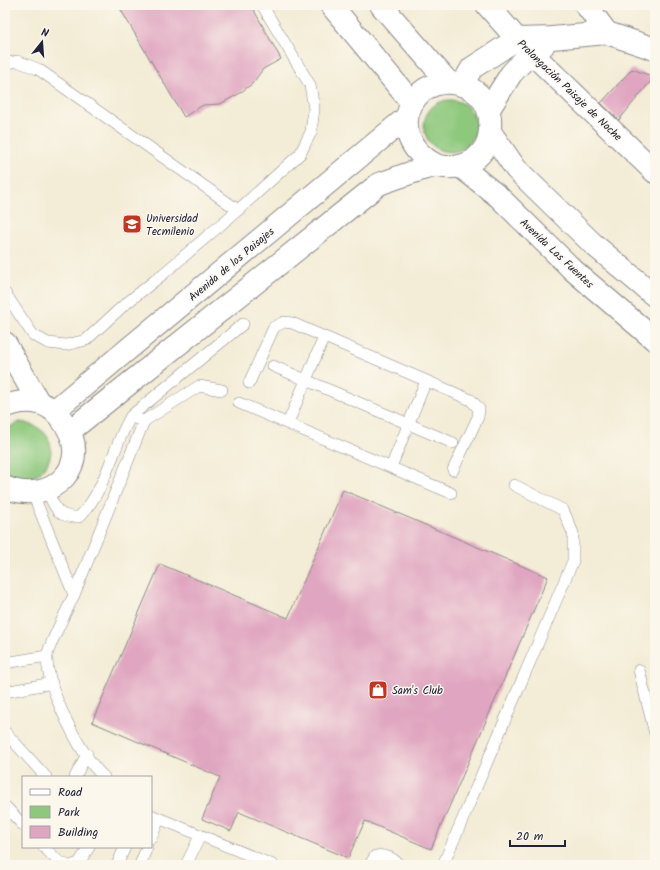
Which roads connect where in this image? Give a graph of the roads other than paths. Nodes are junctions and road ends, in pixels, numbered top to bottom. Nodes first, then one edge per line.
1 (262, 5) edge
2 (331, 5) edge
3 (381, 5) edge
4 (487, 5) edge
5 (586, 5) edge
6 (607, 33) junction
7 (552, 38) junction
8 (517, 39) junction
9 (655, 49) edge
10 (533, 55) junction
11 (5, 64) edge
12 (455, 84) junction
13 (489, 109) junction
14 (409, 110) junction
15 (491, 133) junction
16 (436, 165) junction
17 (460, 166) junction
18 (655, 172) edge
19 (238, 210) junction
20 (5, 293) edge
21 (655, 296) edge
22 (243, 324) dead end
23 (324, 337) junction
24 (655, 340) edge
25 (5, 343) edge
26 (273, 366) dead end
27 (306, 380) junction
28 (426, 381) junction
29 (250, 383) dead end
30 (222, 390) dead end
31 (239, 403) dead end
32 (5, 406) edge
33 (47, 407) junction
34 (131, 416) junction
35 (144, 422) junction
36 (288, 423) junction
37 (409, 424) junction
38 (71, 430) junction
39 (453, 443) dead end
40 (391, 467) junction
41 (453, 470) dead end
42 (514, 485) dead end
43 (5, 487) edge
44 (40, 492) junction
45 (451, 493) dead end
46 (74, 595) junction
47 (47, 656) junction
48 (5, 663) edge
49 (639, 670) dead end
50 (52, 683) junction
51 (5, 692) edge
52 (5, 732) edge
53 (655, 734) edge
54 (87, 754) junction
55 (45, 776) edge
56 (76, 776) edge
57 (103, 776) edge
58 (5, 806) edge
59 (155, 817) edge
60 (22, 824) edge
61 (152, 833) edge
62 (200, 836) junction
63 (45, 848) edge
64 (88, 848) edge
65 (125, 848) edge
66 (147, 848) edge
67 (66, 865) edge
68 (73, 865) edge
69 (117, 865) edge
70 (140, 865) edge
71 (186, 865) edge
72 (273, 865) edge
73 (370, 865) edge
74 (399, 865) edge
75 (443, 865) edge

1 - 19 lane
2 - 14 street
3 - 12 street
4 - 8 street, Prolongación Paisaje de Noche
5 - 6 street
6 - 7 street
6 - 9 street
7 - 8 street
7 - 10 street
8 - 10 street, Prolongación Paisaje de Noche
8 - 12 street
10 - 13 street
10 - 18 street, Prolongación Paisaje de Noche
11 - 19 lane
12 - 13 street
12 - 14 street
13 - 15 street
14 - 16 street
14 - 33 street, Avenida de los Paisajes
15 - 17 street
15 - 21 street
16 - 17 street
16 - 38 street
17 - 24 street, Avenida Las Fuentes
19 - 20 lane
22 - 34 lane
23 - 27 lane
23 - 28 lane
23 - 29 lane
25 - 33 street
26 - 27 lane
27 - 36 lane
27 - 37 lane
28 - 37 lane
28 - 41 lane
30 - 35 lane
31 - 36 lane
32 - 33 street
33 - 38 street
34 - 35 lane
34 - 44 lane
35 - 46 lane
36 - 40 lane
37 - 39 lane
37 - 40 lane
38 - 44 street
40 - 45 lane
42 - 75 lane
43 - 44 street
44 - 46 lane
46 - 47 lane
47 - 48 lane
47 - 50 lane
49 - 53 lane
50 - 51 lane
50 - 54 lane
52 - 55 lane
54 - 56 lane
54 - 57 lane
58 - 60 lane
59 - 61 lane
59 - 62 lane
62 - 71 lane
62 - 72 lane
63 - 67 lane
64 - 68 lane
65 - 69 lane
66 - 70 lane
73 - 74 lane

